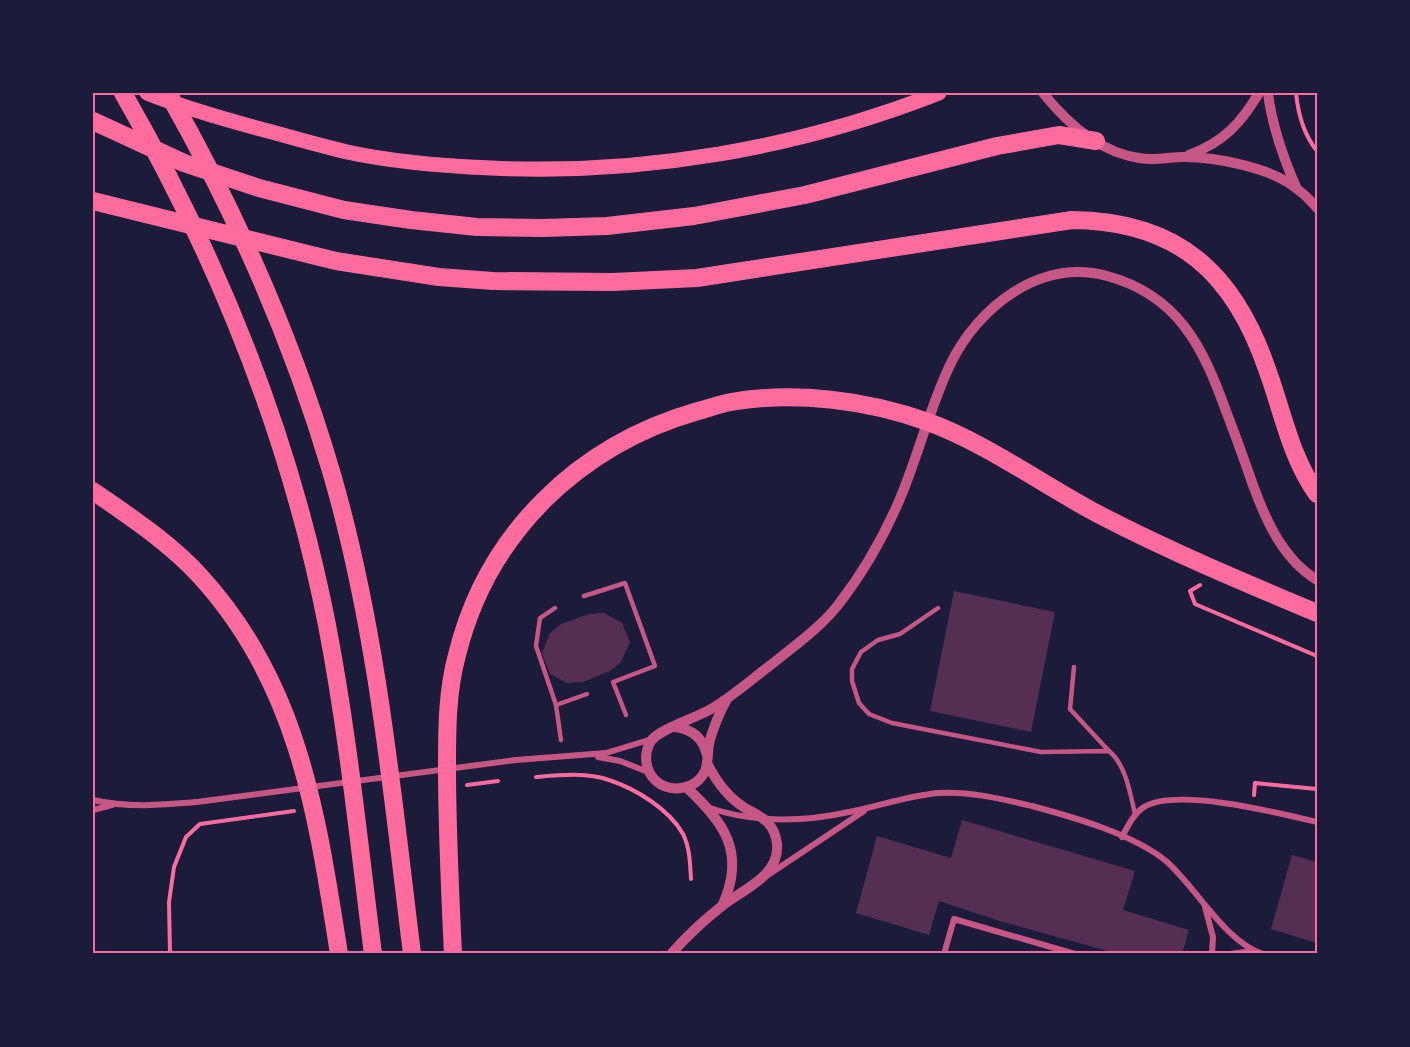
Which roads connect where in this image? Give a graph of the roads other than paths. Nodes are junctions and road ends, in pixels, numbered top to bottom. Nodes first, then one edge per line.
1 (123, 93) edge
2 (147, 93) edge
3 (168, 93) edge
4 (939, 93) edge
5 (1043, 93) edge
6 (1260, 93) edge
7 (1268, 93) edge
8 (93, 122) edge
9 (1096, 141) junction
10 (1183, 157) junction
11 (1296, 187) junction
12 (93, 201) edge
13 (1317, 208) edge
14 (93, 491) edge
15 (1317, 494) edge
16 (1317, 580) edge
17 (584, 596) dead end
18 (555, 608) dead end
19 (938, 608) dead end
20 (1317, 613) edge
21 (1074, 667) dead end
22 (587, 694) dead end
23 (727, 699) junction
24 (556, 705) junction
25 (626, 715) dead end
26 (675, 727) junction
27 (653, 739) junction
28 (561, 740) dead end
29 (1109, 751) junction
30 (585, 756) junction
31 (707, 759) junction
32 (650, 773) junction
33 (686, 788) junction
34 (93, 800) edge
35 (113, 805) junction
36 (870, 807) junction
37 (708, 808) junction
38 (93, 810) edge
39 (1136, 813) junction
40 (763, 818) junction
41 (1317, 822) edge
42 (1122, 837) junction
43 (757, 883) junction
44 (1197, 894) junction
45 (722, 906) junction
46 (1253, 951) junction
47 (339, 954) edge
48 (373, 954) edge
49 (412, 954) edge
50 (453, 954) edge
51 (671, 954) edge
52 (944, 954) edge
53 (1076, 954) edge
54 (1212, 954) edge
55 (1231, 954) edge
56 (1263, 954) edge

1 - 48 highway
2 - 4 main road
3 - 49 highway
5 - 9 street
6 - 10 street
7 - 11 street
8 - 9 highway
9 - 10 street
10 - 11 street
11 - 13 street
12 - 15 highway
14 - 47 highway
16 - 23 street
17 - 25 lane
18 - 24 lane
19 - 29 lane
20 - 50 highway
21 - 29 lane
22 - 24 lane
23 - 26 street
23 - 31 street
24 - 28 lane
26 - 27 street
26 - 31 street
27 - 30 street
27 - 32 street
29 - 39 lane
30 - 32 street
30 - 35 street
31 - 33 street
31 - 40 street
32 - 33 street
33 - 37 street
34 - 35 street
35 - 38 street
36 - 40 street
36 - 42 street
36 - 43 street
37 - 40 street
37 - 45 street
39 - 41 street
39 - 42 street
40 - 43 street
42 - 44 street
43 - 45 street
44 - 46 street
44 - 54 street
45 - 51 street
46 - 55 street
46 - 56 street
52 - 53 street

